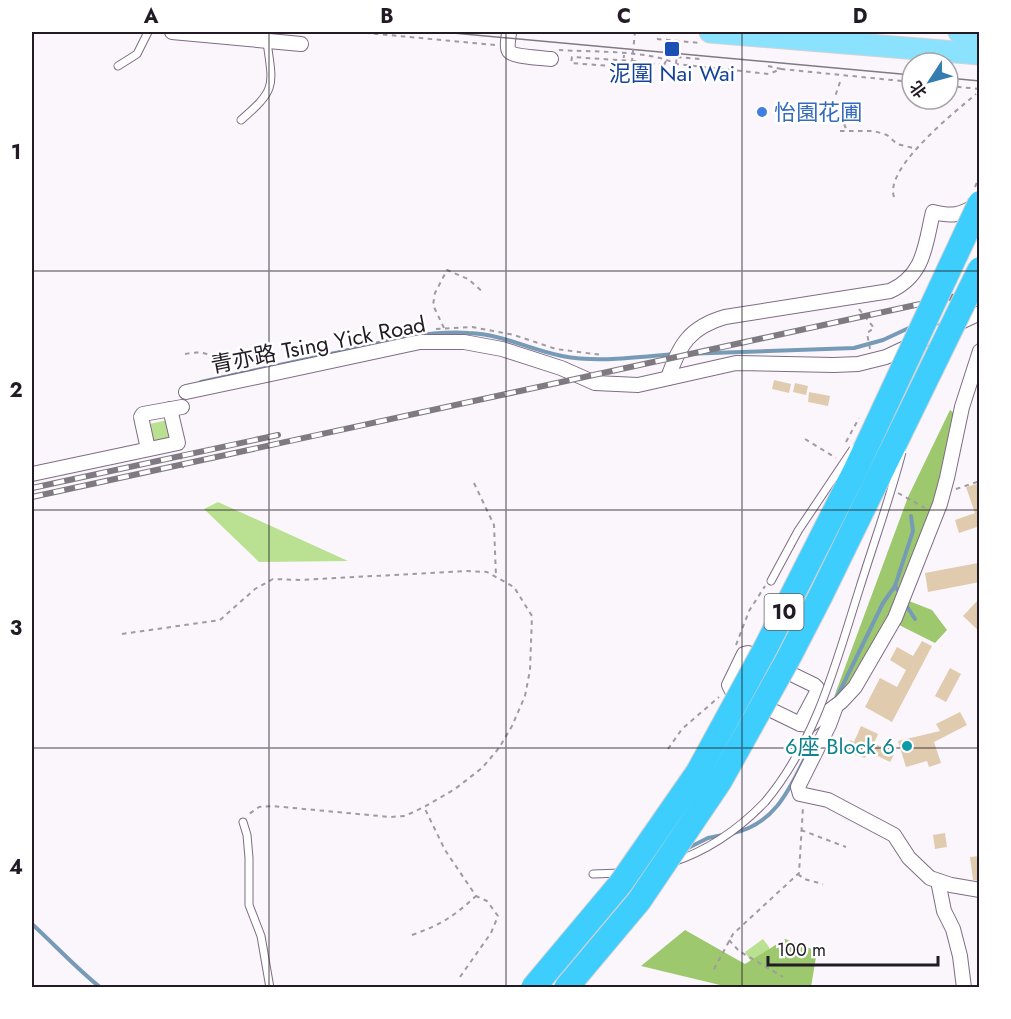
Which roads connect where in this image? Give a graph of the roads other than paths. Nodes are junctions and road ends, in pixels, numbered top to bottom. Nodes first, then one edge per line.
1 (148, 32) edge
2 (172, 32) edge
3 (509, 32) edge
4 (710, 32) edge
5 (959, 32) edge
6 (980, 34) edge
7 (267, 42) junction
8 (301, 44) dead end
9 (554, 54) road end
10 (980, 54) edge
11 (118, 66) dead end
12 (241, 120) dead end
13 (980, 203) edge
14 (980, 269) edge
15 (980, 313) edge
16 (980, 351) edge
17 (668, 378) junction
18 (892, 391) junction
19 (186, 392) dead end
20 (916, 400) junction
21 (862, 436) dead end
22 (856, 445) dead end
23 (148, 449) junction
24 (32, 474) edge
25 (771, 581) dead end
26 (836, 706) junction
27 (800, 724) junction
28 (243, 822) road end
29 (593, 874) dead end
30 (938, 881) junction
31 (980, 890) edge
32 (270, 987) edge
33 (533, 987) edge
34 (566, 987) edge
35 (964, 987) edge

1 - 11 lane
2 - 7 street
3 - 9 street
4 - 10 main road
5 - 6 main road
7 - 8 street
7 - 12 lane
13 - 17 street
13 - 18 highway, 10, bridge
14 - 20 highway, 10, bridge
15 - 17 street, 青亦路 Tsing Yick Road
16 - 26 street
17 - 19 street, 青亦路 Tsing Yick Road
18 - 21 lane, bridge
18 - 33 highway, 10, bridge
20 - 29 lane, bridge
20 - 34 highway, 10, bridge
22 - 25 lane, bridge
23 - 23 street
23 - 24 street
26 - 27 street
26 - 30 street
27 - 27 street
28 - 32 lane
30 - 31 street
30 - 35 street

